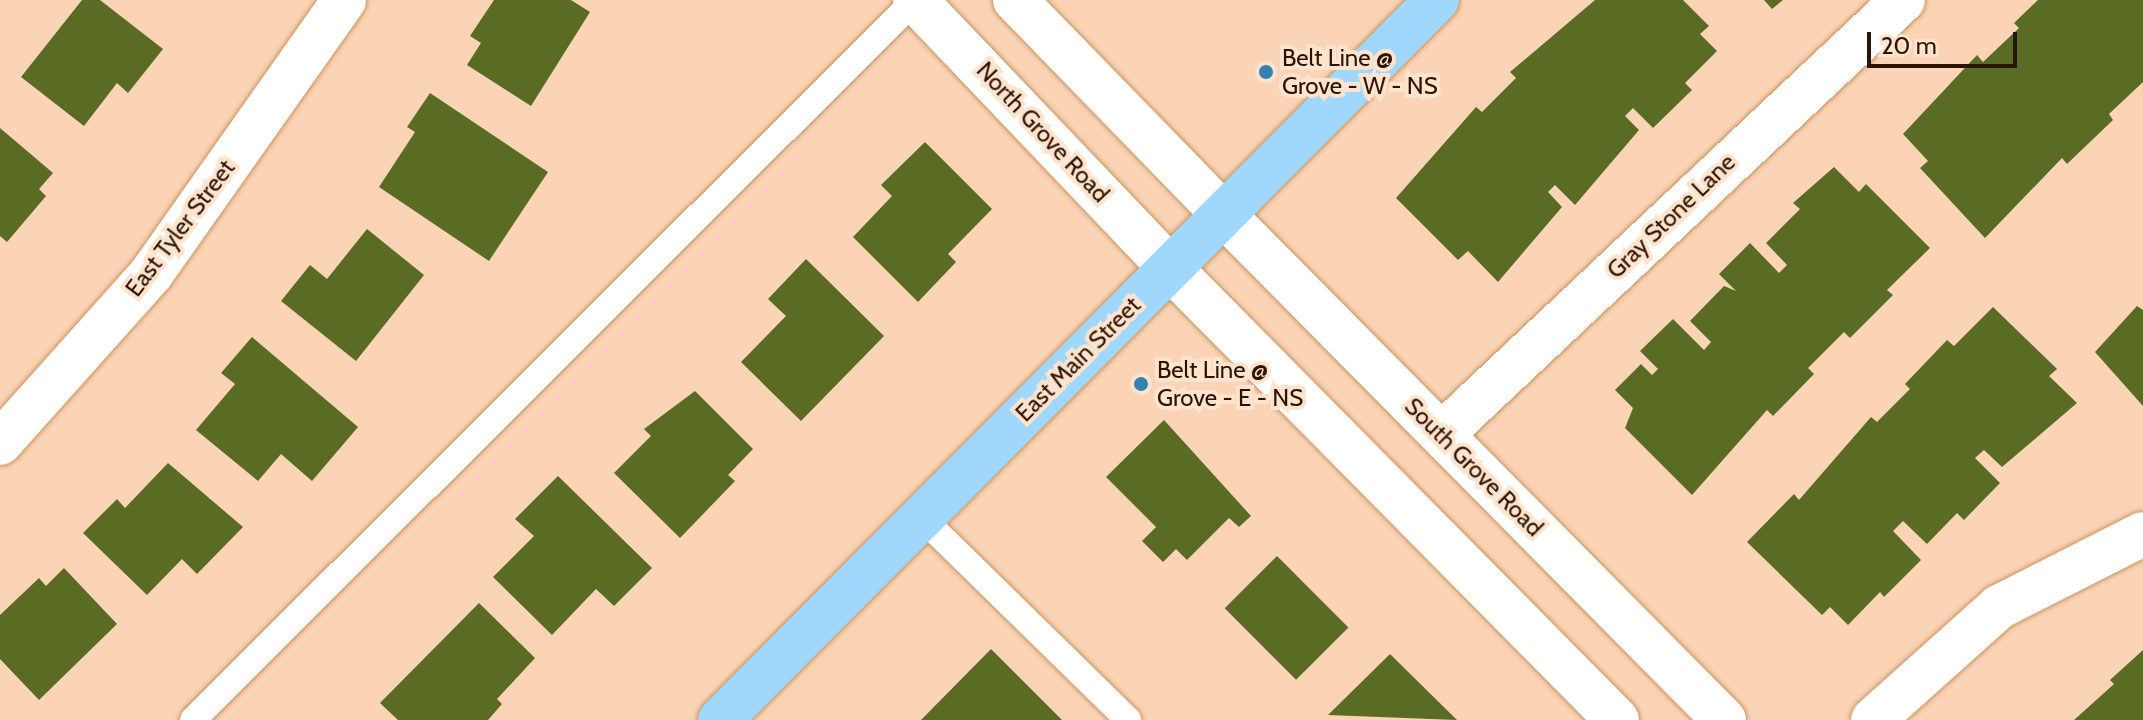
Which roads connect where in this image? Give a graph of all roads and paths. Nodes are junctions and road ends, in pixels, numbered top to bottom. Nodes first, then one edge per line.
1 (344, 0) edge
2 (915, 0) edge
3 (1015, 0) edge
4 (1437, 0) edge
5 (1903, 0) edge
6 (1223, 214) junction
7 (1169, 267) junction
8 (1442, 434) junction
9 (0, 443) edge
10 (921, 517) junction
11 (2143, 534) edge
12 (193, 720) edge
13 (720, 720) edge
14 (1128, 720) edge
15 (1617, 720) edge
16 (1724, 720) edge
17 (1873, 720) edge

1 - 9 street, East Tyler Street
2 - 7 street, North Grove Road
2 - 12 lane
3 - 6 street
4 - 6 main road, East Main Street
5 - 8 street, Gray Stone Lane
6 - 7 main road, East Main Street
6 - 8 street, South Grove Road
7 - 10 main road, East Main Street
7 - 15 street
8 - 16 street, South Grove Road
10 - 13 main road, East Main Street
10 - 14 lane
11 - 17 street

